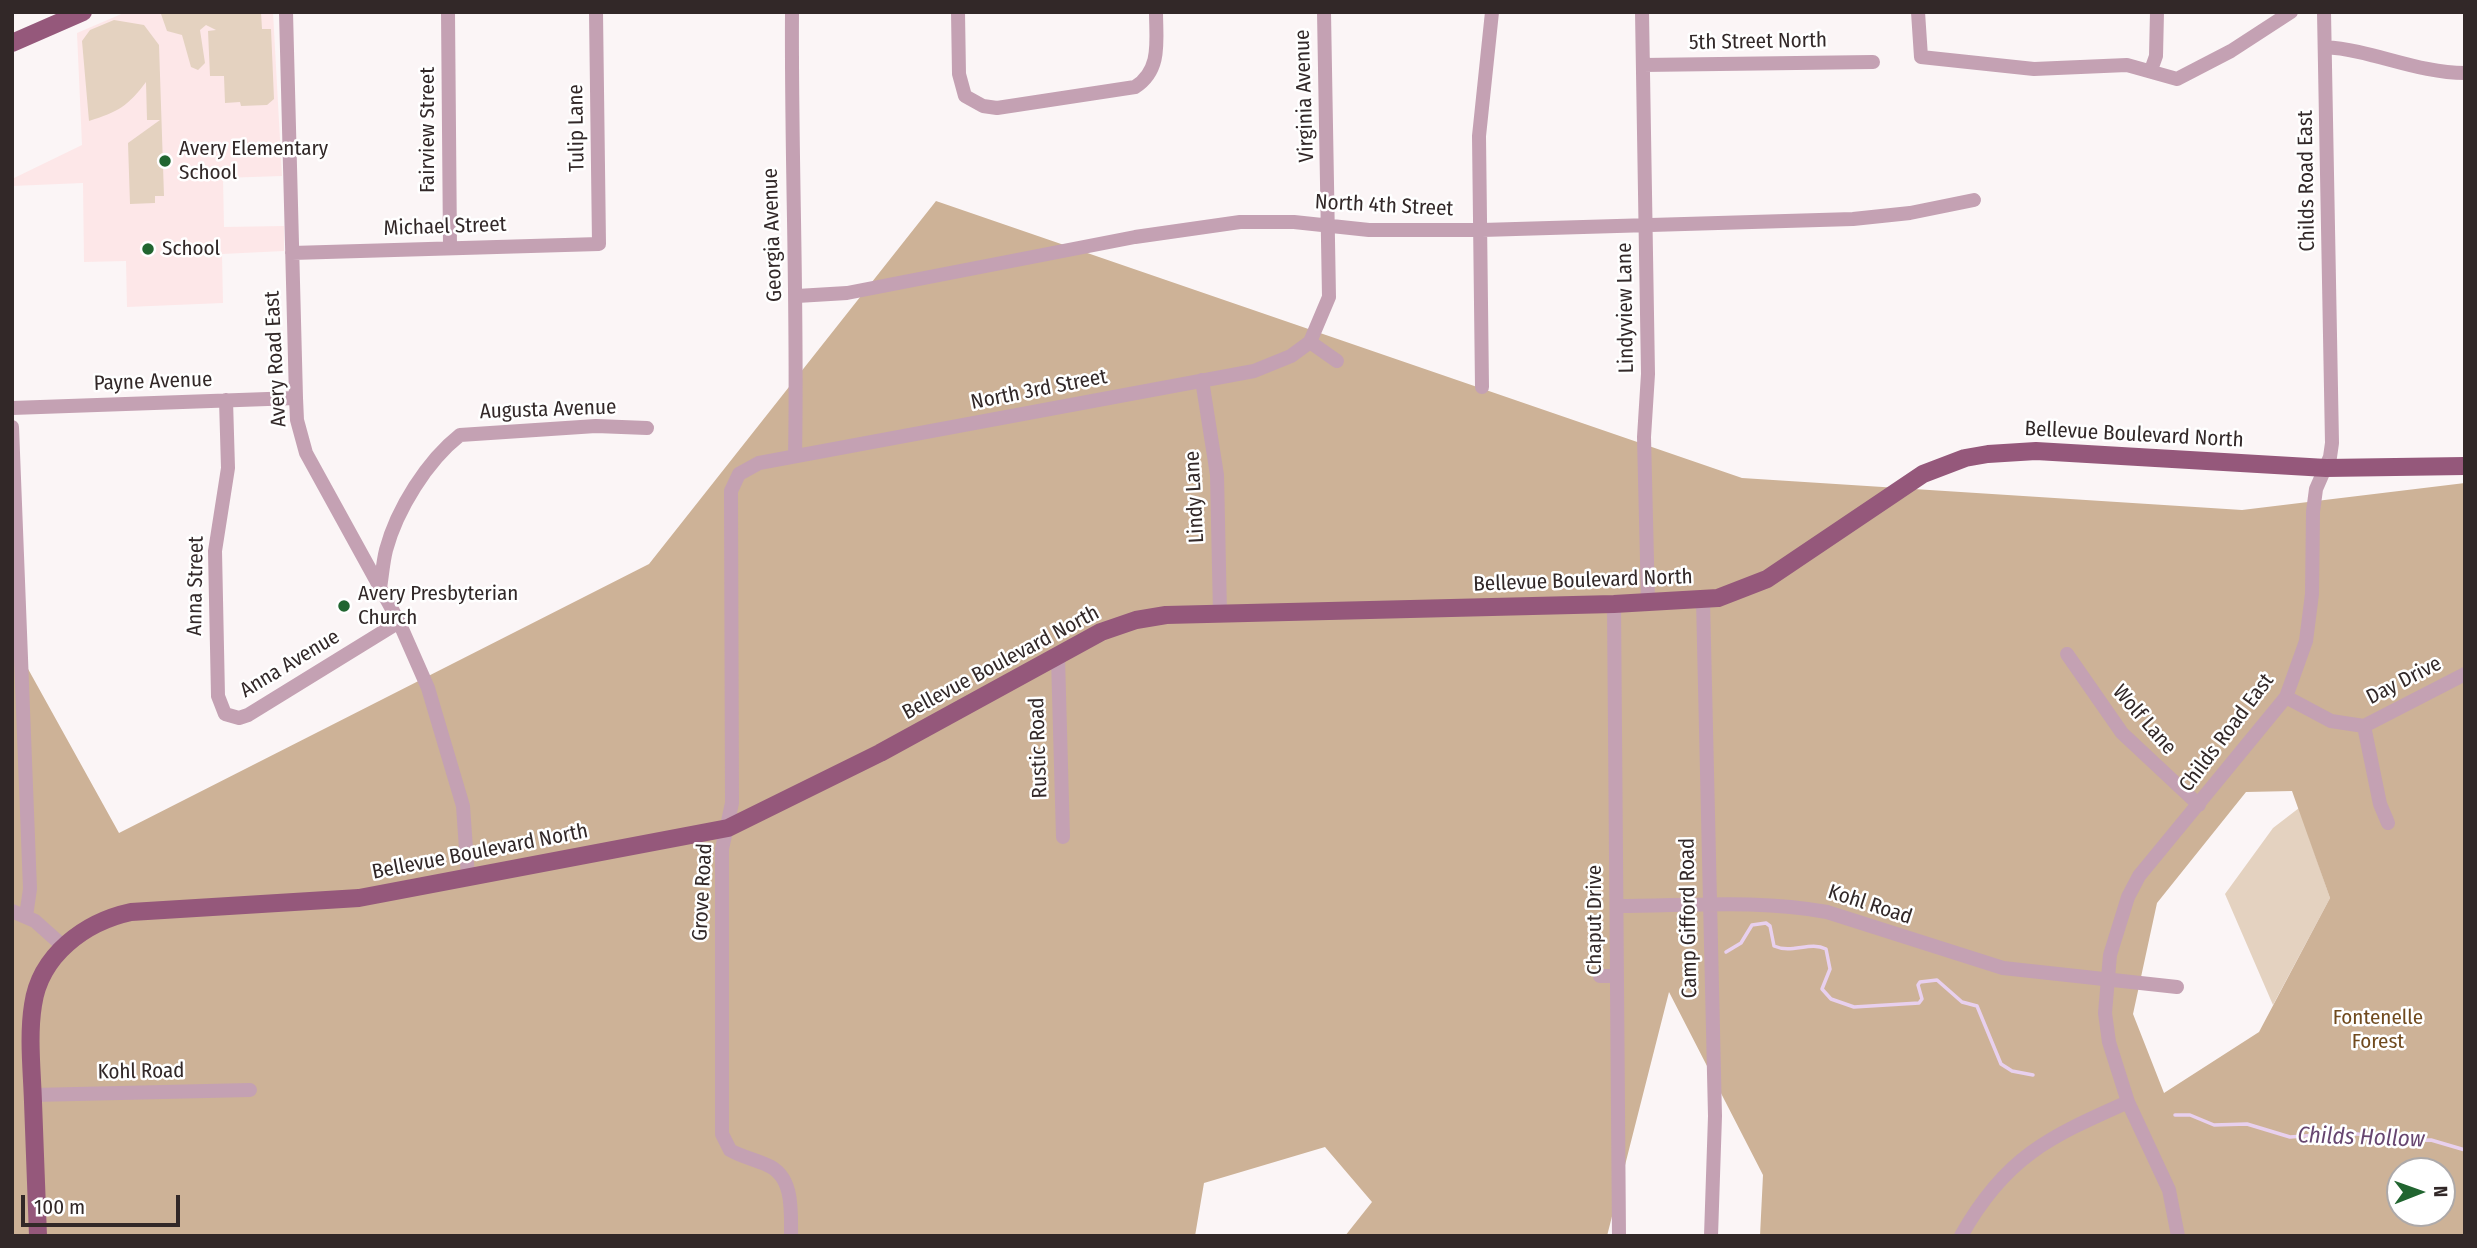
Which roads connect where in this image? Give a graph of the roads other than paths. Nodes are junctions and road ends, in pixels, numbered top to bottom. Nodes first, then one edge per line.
1 (83, 12) edge
2 (286, 12) edge
3 (448, 12) edge
4 (596, 12) edge
5 (792, 12) edge
6 (957, 12) edge
7 (1156, 12) edge
8 (1324, 12) edge
9 (1492, 12) edge
10 (1642, 12) edge
11 (1918, 12) edge
12 (2157, 12) edge
13 (2291, 12) edge
14 (2324, 12) edge
15 (12, 43) edge
16 (2325, 47) junction
17 (1873, 62) dead end
18 (1643, 65) junction
19 (2151, 71) junction
20 (2465, 73) edge
21 (1974, 200) dead end
22 (1645, 224) junction
23 (1329, 226) junction
24 (1482, 230) junction
25 (599, 244) joint
26 (450, 247) junction
27 (292, 253) junction
28 (797, 296) junction
29 (1310, 342) junction
30 (1337, 361) dead end
31 (1202, 380) junction
32 (1482, 387) dead end
33 (296, 398) junction
34 (226, 400) junction
35 (12, 408) edge
36 (12, 427) edge
37 (646, 428) dead end
38 (795, 456) junction
39 (2465, 466) edge
40 (2326, 468) junction
41 (739, 474) joint
42 (14, 517) edge
43 (380, 588) junction
44 (1703, 600) junction
45 (1648, 602) junction
46 (1614, 604) junction
47 (1220, 613) junction
48 (399, 622) junction
49 (2067, 654) dead end
50 (1058, 658) junction
51 (2465, 674) edge
52 (17, 676) edge
53 (2286, 697) junction
54 (239, 718) joint
55 (2364, 726) junction
56 (2199, 805) junction
57 (2388, 823) dead end
58 (729, 828) junction
59 (1063, 837) dead end
60 (468, 877) junction
61 (1711, 905) junction
62 (1617, 906) junction
63 (19, 913) edge
64 (64, 947) junction
65 (1600, 976) dead end
66 (1616, 976) junction
67 (2105, 981) junction
68 (2177, 986) dead end
69 (250, 1090) dead end
70 (33, 1095) junction
71 (2127, 1102) junction
72 (38, 1236) edge
73 (791, 1236) edge
74 (1619, 1236) edge
75 (1711, 1236) edge
76 (1961, 1236) edge
77 (2178, 1236) edge

1 - 15 main road
2 - 27 street, Avery Road East
3 - 26 street, Fairview Street
4 - 25 street, Tulip Lane
5 - 28 street, Georgia Avenue
6 - 7 street
8 - 23 street, Virginia Avenue
9 - 24 street
10 - 18 street, Lindyview Lane
11 - 19 street
12 - 19 street
13 - 19 street
14 - 16 street, Childs Road East
16 - 20 street
16 - 40 street, Childs Road East
17 - 18 street, 5th Street North
18 - 22 street, Lindyview Lane
21 - 22 street, North 4th Street
22 - 24 street, North 4th Street
22 - 45 street, Lindyview Lane
23 - 24 street, North 4th Street
23 - 28 street, North 4th Street
23 - 29 street, Virginia Avenue
24 - 32 street
25 - 26 street, Michael Street
26 - 27 street, Michael Street
27 - 33 street, Avery Road East
28 - 38 street, Georgia Avenue
29 - 30 street
29 - 31 street, North 3rd Street
31 - 38 street, North 3rd Street
31 - 47 street, Lindy Lane
33 - 34 street, Payne Avenue
33 - 43 street, Avery Road East
34 - 35 street, Payne Avenue
34 - 54 street, Anna Street
36 - 42 street
37 - 43 street, Augusta Avenue
38 - 41 street, North 3rd Street
39 - 40 main road, Bellevue Boulevard North
40 - 44 main road, Bellevue Boulevard North
40 - 53 street, Childs Road East
41 - 58 street, Grove Road
42 - 52 street
43 - 48 street, Avery Road East
44 - 45 main road, Bellevue Boulevard North
44 - 61 street, Camp Gifford Road
45 - 46 main road, Bellevue Boulevard North
46 - 47 main road, Bellevue Boulevard North
46 - 62 street, Chaput Drive
47 - 50 main road, Bellevue Boulevard North
48 - 54 street, Anna Avenue
48 - 60 street, Avery Road East
49 - 56 street, Wolf Lane
50 - 58 main road, Bellevue Boulevard North
50 - 59 street, Rustic Road
51 - 55 street, Day Drive
52 - 63 street
53 - 55 street, Day Drive
53 - 56 street, Childs Road East
55 - 57 street
56 - 67 street, Childs Road East
58 - 60 main road, Bellevue Boulevard North
58 - 73 street, Grove Road
60 - 64 main road, Bellevue Boulevard North
61 - 62 street, Kohl Road
61 - 67 street, Kohl Road
61 - 75 street, Camp Gifford Road
62 - 66 street, Chaput Drive
63 - 64 street
64 - 70 main road, Bellevue Boulevard North
65 - 66 street
66 - 74 street, Chaput Drive
67 - 68 street, Kohl Road
67 - 71 street, Childs Road East
69 - 70 street, Kohl Road
70 - 72 main road, Bellevue Boulevard North
71 - 76 street
71 - 77 street, Childs Road East

